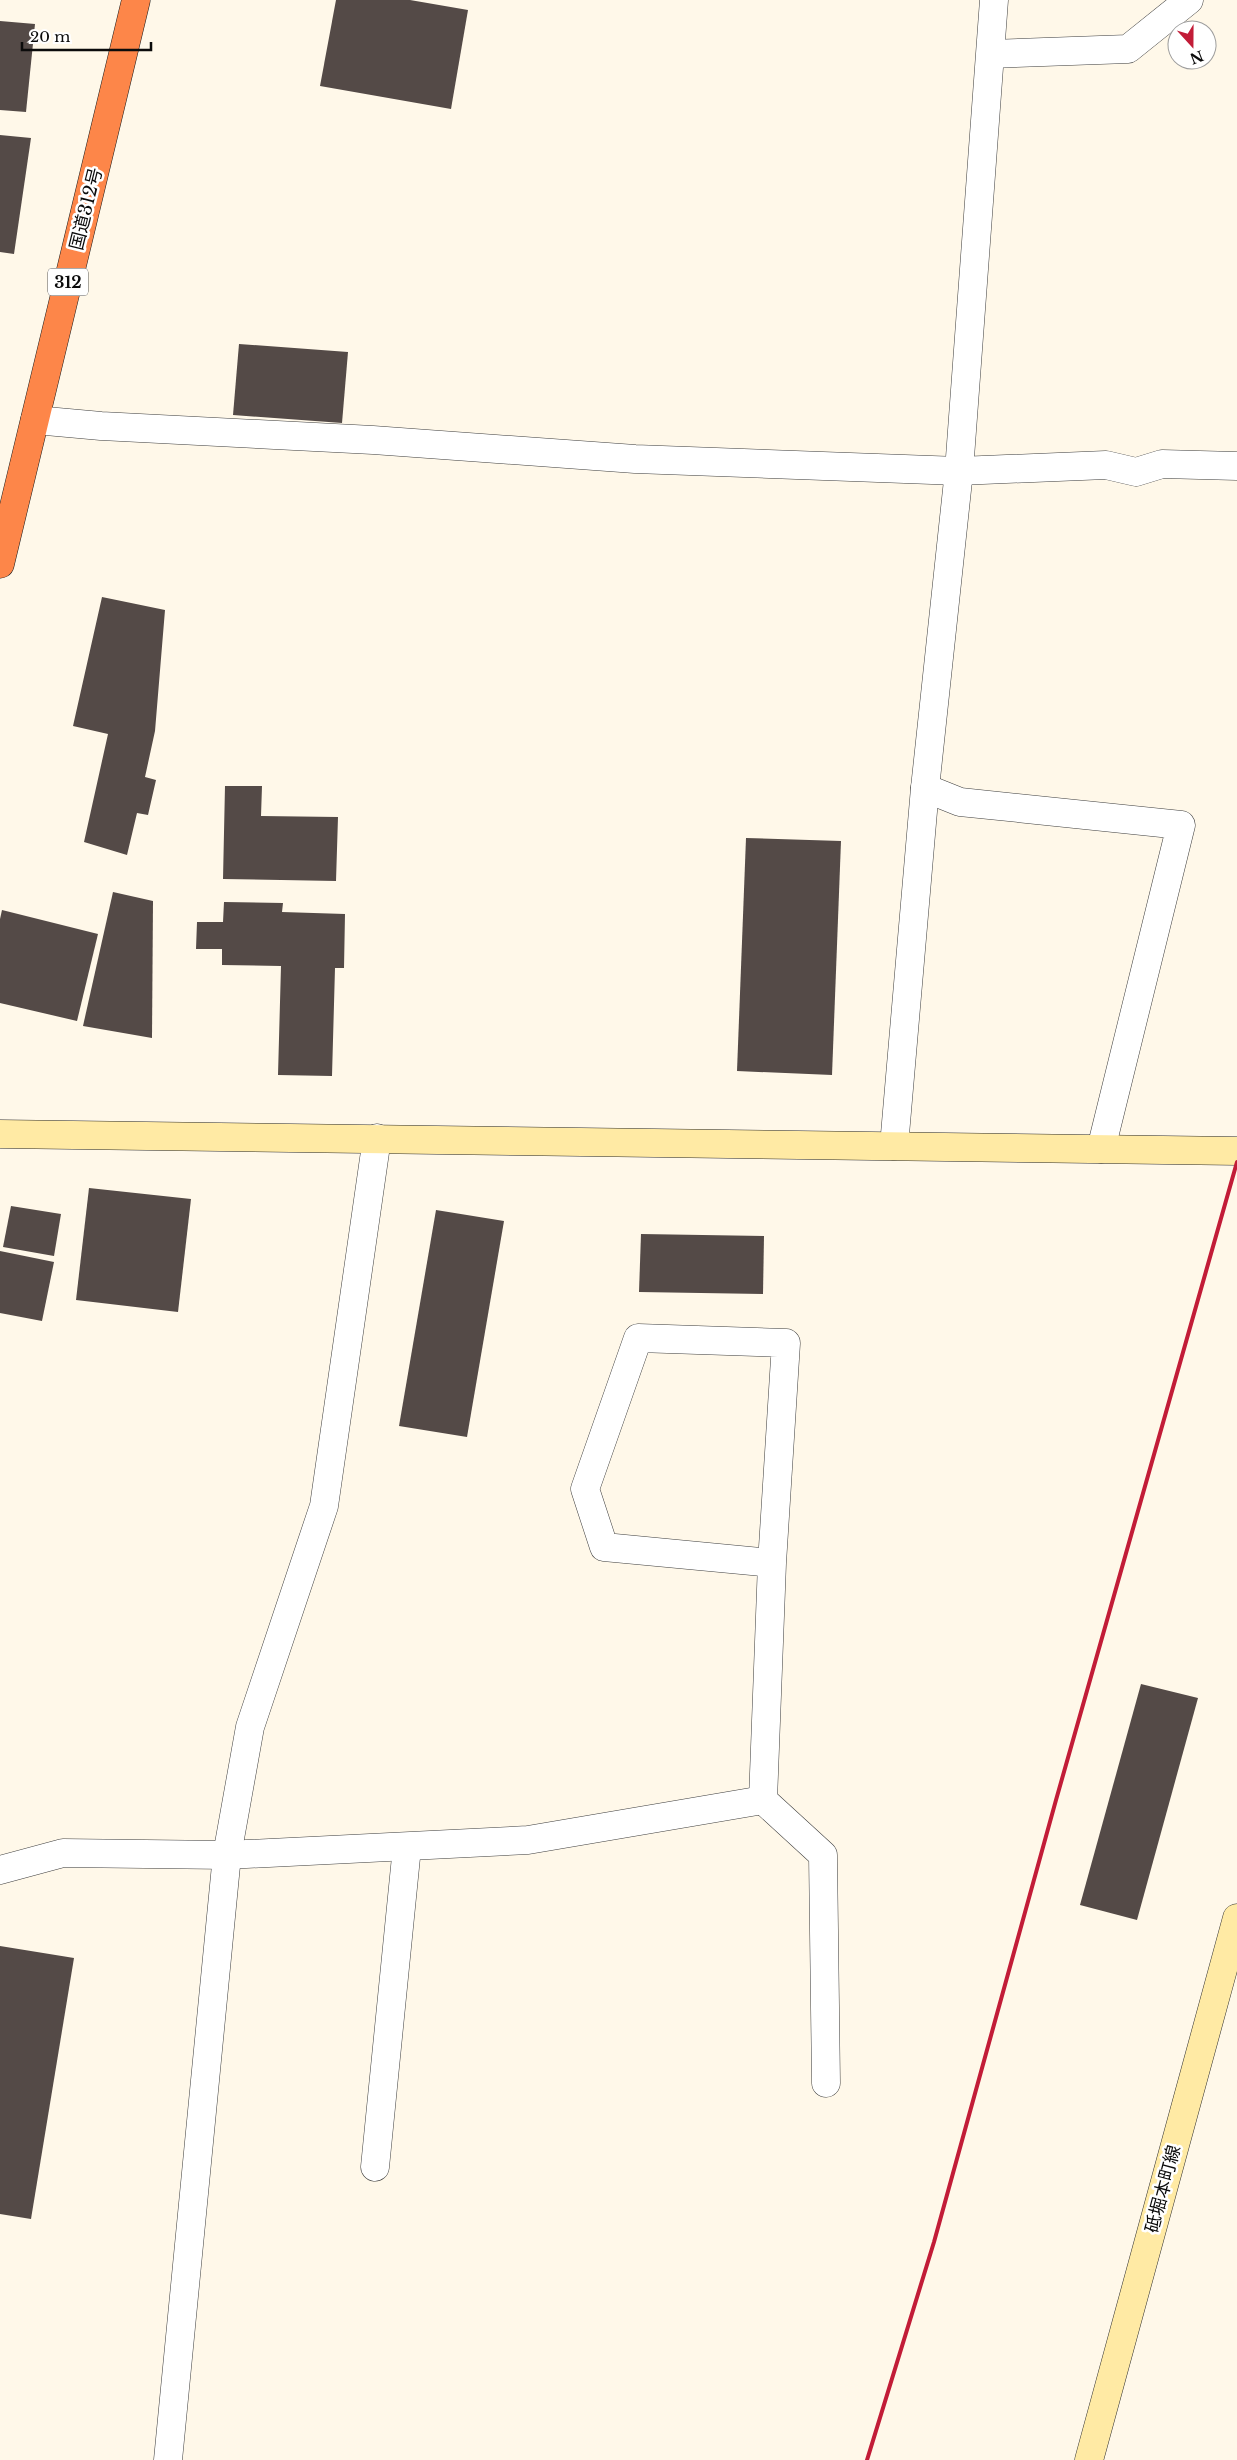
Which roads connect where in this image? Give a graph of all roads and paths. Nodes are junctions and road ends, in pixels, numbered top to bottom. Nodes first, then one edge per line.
1 (136, 0) edge
2 (994, 0) edge
3 (1189, 0) edge
4 (991, 54) junction
5 (35, 420) junction
6 (1237, 466) edge
7 (959, 471) junction
8 (0, 564) edge
9 (924, 788) junction
10 (0, 1134) edge
11 (377, 1138) junction
12 (894, 1146) junction
13 (1101, 1149) junction
14 (1237, 1151) edge
15 (772, 1563) junction
16 (763, 1800) junction
17 (407, 1847) junction
18 (227, 1856) junction
19 (0, 1870) edge
20 (1237, 1918) edge
21 (826, 2084) dead end
22 (375, 2167) dead end
23 (168, 2460) edge
24 (1088, 2460) edge

1 - 5 highway, 国道312号 / 312
2 - 4 street
3 - 4 street
4 - 7 street
5 - 7 street
5 - 8 highway, 国道312号 / 312
6 - 7 street
7 - 9 street
9 - 12 street
9 - 13 street
10 - 11 street
11 - 12 street
11 - 18 street
12 - 13 street
13 - 14 street
15 - 15 street
15 - 16 street
16 - 17 street
16 - 21 street
17 - 18 street
17 - 22 street
18 - 19 street
18 - 23 street
20 - 24 street, 砥堀本町線

